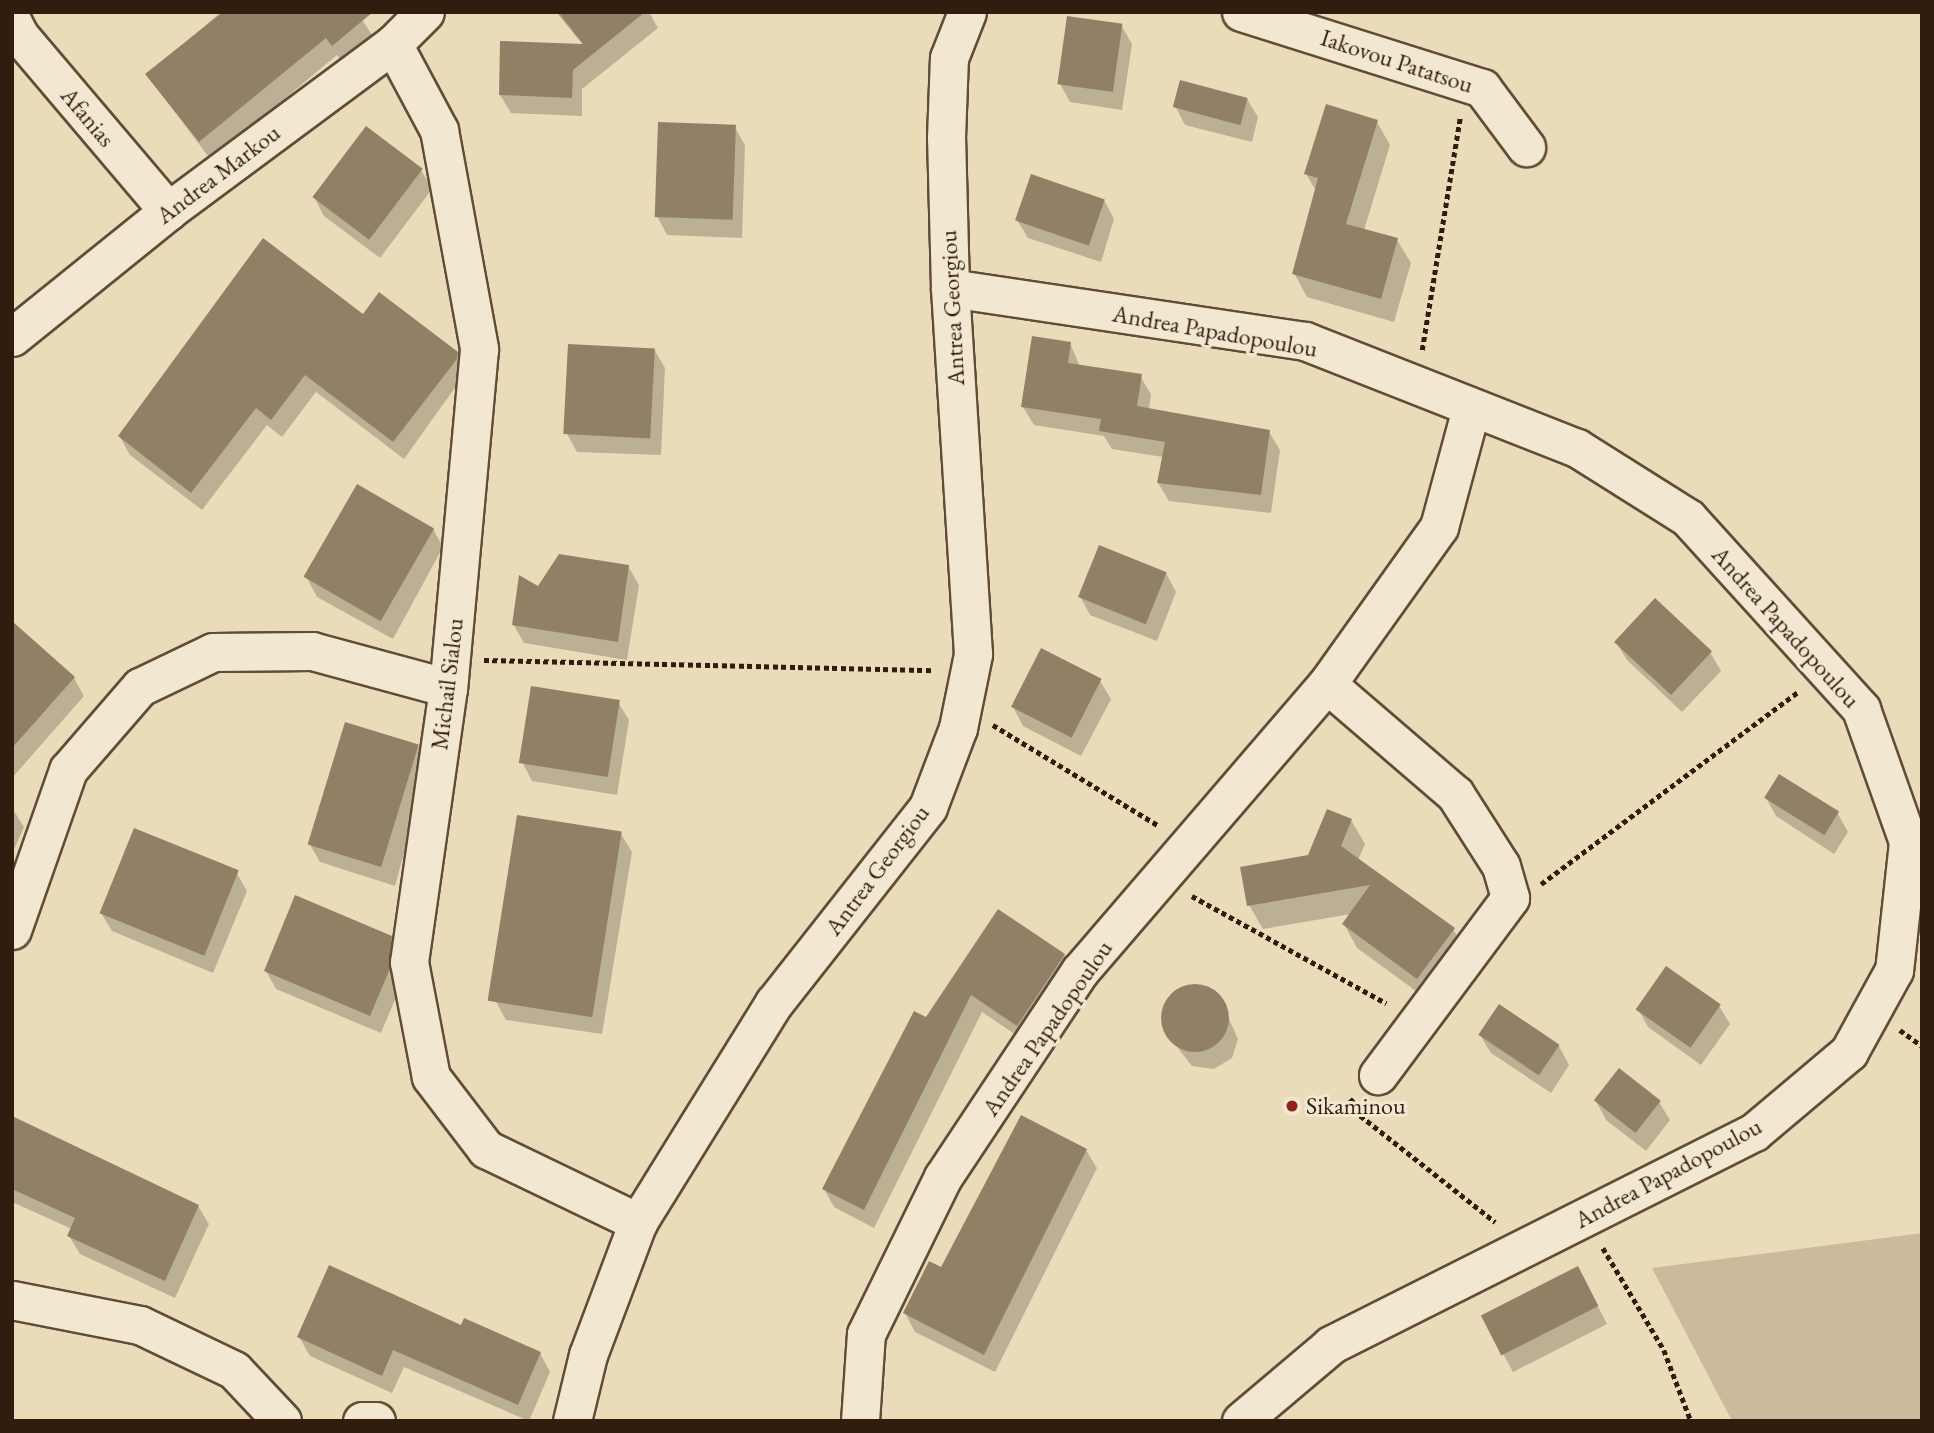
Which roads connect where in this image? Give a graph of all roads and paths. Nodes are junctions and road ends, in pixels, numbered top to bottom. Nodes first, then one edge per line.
1 (425, 12) edge
2 (967, 12) edge
3 (1241, 12) edge
4 (12, 21) edge
5 (393, 44) junction
6 (1465, 82) junction
7 (1526, 147) dead end
8 (168, 211) junction
9 (950, 288) junction
10 (12, 337) edge
11 (1416, 386) junction
12 (1471, 408) junction
13 (970, 670) junction
14 (1826, 670) junction
15 (449, 674) junction
16 (1327, 684) junction
17 (963, 707) junction
18 (1190, 844) junction
19 (1160, 878) junction
20 (1510, 898) junction
21 (12, 930) edge
22 (1417, 1020) junction
23 (1378, 1074) joint
24 (1585, 1217) junction
25 (638, 1222) junction
26 (1526, 1247) junction
27 (12, 1300) edge
28 (282, 1421) edge
29 (362, 1421) edge
30 (376, 1421) edge
31 (572, 1421) edge
32 (860, 1421) edge
33 (1241, 1421) edge
34 (1691, 1421) edge

1 - 5 street, Andrea Markou
2 - 9 street, Antrea Georgiou
3 - 6 street, Iakovou Patatsou
4 - 8 street, Afanias
5 - 8 street, Andrea Markou
5 - 15 street, Michail Sialou
6 - 7 street, Iakovou Patatsou
6 - 11 path
8 - 10 street, Andrea Markou
9 - 11 street, Andrea Papadopoulou
9 - 13 street, Antrea Georgiou
11 - 12 street, Andrea Papadopoulou
12 - 14 street, Andrea Papadopoulou
12 - 16 street, Andrea Papadopoulou
13 - 15 path
13 - 17 street, Antrea Georgiou
14 - 20 path
14 - 24 street, Andrea Papadopoulou
15 - 21 street
15 - 25 street, Michail Sialou
16 - 18 street, Andrea Papadopoulou
16 - 20 street
17 - 18 path
17 - 25 street, Antrea Georgiou
18 - 19 street, Andrea Papadopoulou
19 - 22 path
19 - 32 street, Andrea Papadopoulou
20 - 22 street
22 - 23 street
23 - 26 path
24 - 26 street, Andrea Papadopoulou
24 - 34 path
25 - 31 street, Antrea Georgiou
26 - 33 street, Andrea Papadopoulou
27 - 28 street
29 - 30 street

